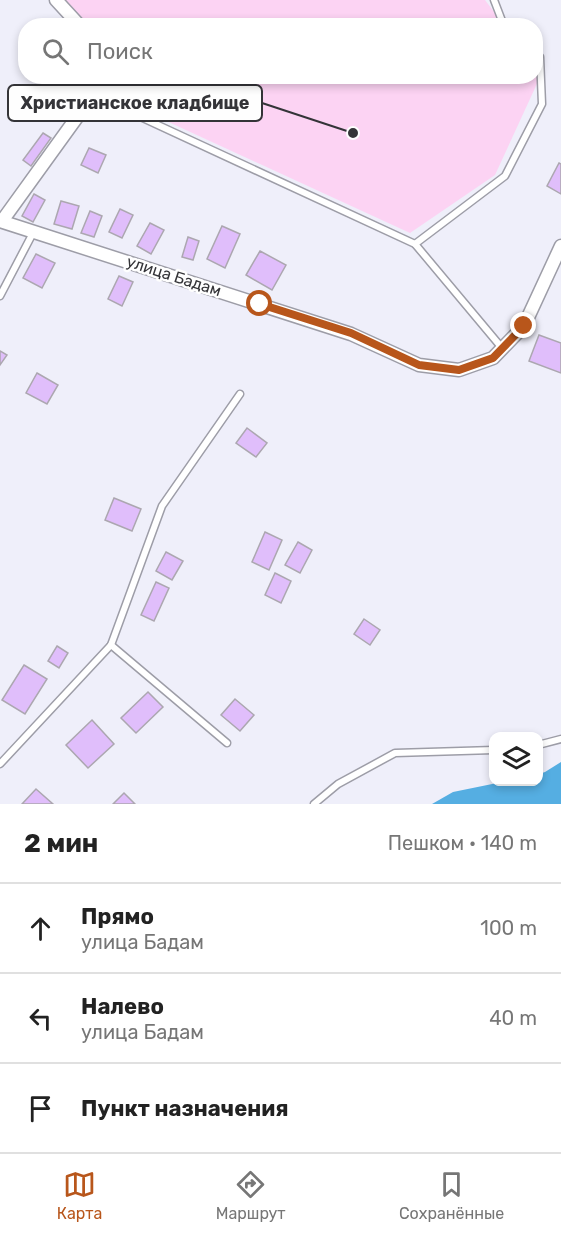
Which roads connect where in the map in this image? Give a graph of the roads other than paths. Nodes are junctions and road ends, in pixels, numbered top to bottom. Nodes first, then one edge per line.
1 (56, 0) edge
2 (494, 0) edge
3 (73, 18) edge
4 (501, 18) edge
5 (94, 84) edge
6 (541, 84) edge
7 (93, 95) junction
8 (1, 221) edge
9 (34, 231) junction
10 (415, 244) junction
11 (561, 246) edge
12 (0, 296) edge
13 (502, 348) junction
14 (240, 394) dead end
15 (111, 645) junction
16 (561, 739) edge
17 (227, 743) dead end
18 (543, 744) edge
19 (489, 750) edge
20 (0, 764) edge
21 (314, 804) edge

1 - 3 street
2 - 4 lane
5 - 7 street
6 - 10 lane
7 - 8 street
7 - 10 lane
8 - 9 street, улица Бадам
9 - 12 lane
9 - 13 street, улица Бадам
10 - 13 lane
11 - 13 street, улица Бадам
14 - 15 lane
15 - 17 lane
15 - 20 lane
16 - 18 lane
19 - 21 lane

